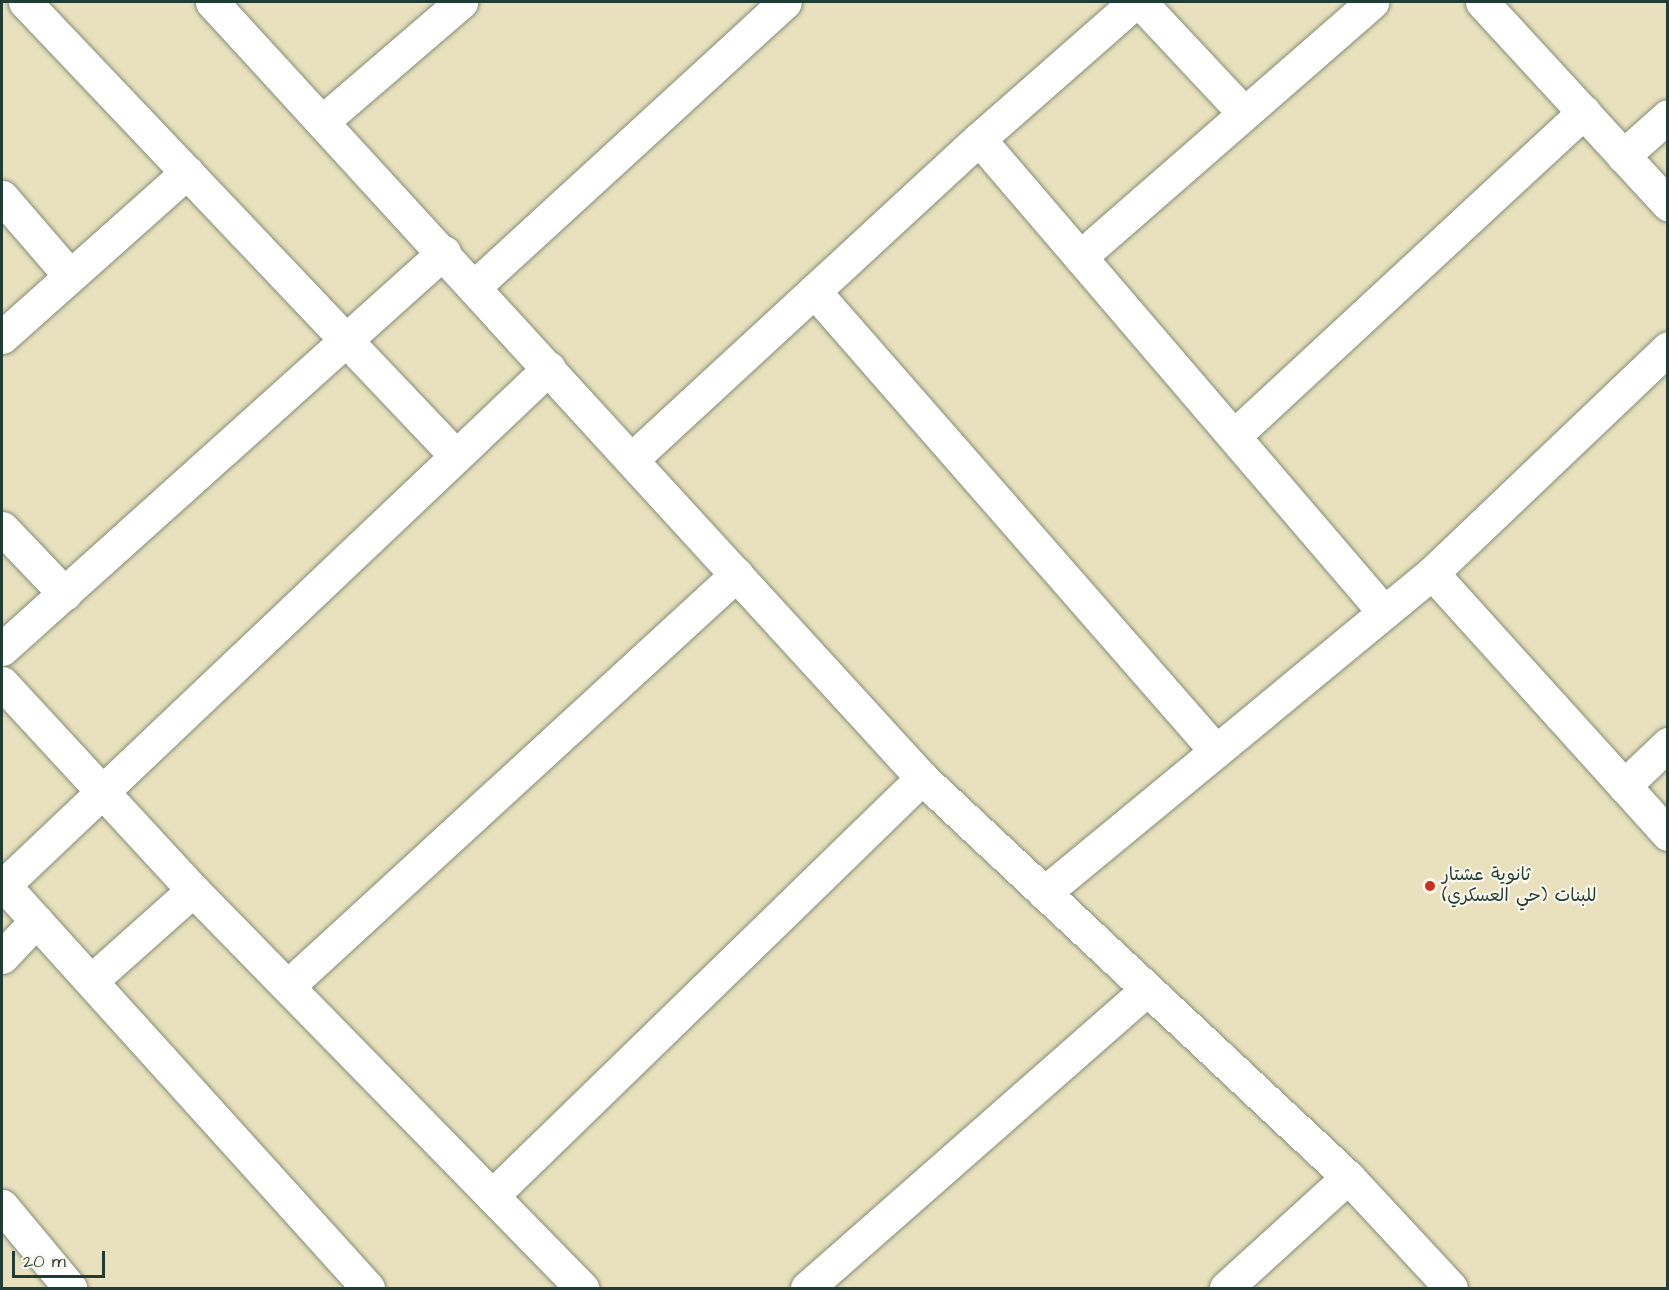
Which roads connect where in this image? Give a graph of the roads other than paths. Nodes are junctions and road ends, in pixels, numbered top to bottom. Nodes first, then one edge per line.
1 (25, 2) edge
2 (212, 2) edge
3 (461, 2) edge
4 (785, 2) edge
5 (1136, 2) edge
6 (1140, 2) edge
7 (1372, 2) edge
8 (1482, 2) edge
9 (1584, 112) junction
10 (1245, 113) junction
11 (1668, 116) edge
12 (324, 120) junction
13 (979, 139) junction
14 (1623, 156) junction
15 (187, 172) junction
16 (2, 197) edge
17 (1668, 204) edge
18 (444, 252) junction
19 (1080, 257) junction
20 (69, 275) junction
21 (475, 286) junction
22 (814, 291) junction
23 (2, 337) edge
24 (345, 341) junction
25 (1668, 348) edge
26 (549, 368) junction
27 (1234, 436) junction
28 (456, 456) junction
29 (632, 459) junction
30 (2, 528) edge
31 (1432, 573) junction
32 (737, 574) junction
33 (64, 594) junction
34 (1384, 612) junction
35 (2, 649) edge
36 (2, 683) edge
37 (1668, 744) edge
38 (1216, 751) junction
39 (922, 778) junction
40 (1624, 786) junction
41 (100, 794) junction
42 (1668, 834) edge
43 (3, 884) edge
44 (193, 890) junction
45 (1044, 893) junction
46 (36, 921) junction
47 (2, 957) edge
48 (91, 981) junction
49 (288, 987) junction
50 (1148, 989) junction
51 (1348, 1177) junction
52 (492, 1196) junction
53 (2, 1206) edge
54 (70, 1288) edge
55 (368, 1288) edge
56 (582, 1288) edge
57 (807, 1288) edge
58 (1226, 1288) edge
59 (1451, 1288) edge

1 - 15 street
2 - 12 street
3 - 12 street
4 - 21 street
5 - 13 street
6 - 10 street
7 - 10 street
8 - 9 street
9 - 14 street
9 - 27 street
10 - 19 street
11 - 14 street
12 - 18 street
13 - 19 street
13 - 22 street
14 - 17 street
15 - 20 street
15 - 24 street
16 - 20 street
18 - 21 street
18 - 24 street
19 - 27 street
20 - 23 street
21 - 26 street
22 - 29 street
22 - 38 street
24 - 28 street
24 - 33 street
25 - 31 street
26 - 28 street
26 - 29 street
27 - 34 street
28 - 41 street
29 - 32 street
30 - 33 street
31 - 34 street
31 - 40 street
32 - 39 street
32 - 49 street
33 - 35 street
34 - 38 street
36 - 41 street
37 - 40 street
38 - 45 street
39 - 45 street
39 - 52 street
40 - 42 street
41 - 43 street
41 - 44 street
43 - 46 street
44 - 48 street
44 - 49 street
45 - 50 street
46 - 47 street
46 - 48 street
48 - 55 street
49 - 52 street
50 - 51 street
50 - 57 street
51 - 58 street
51 - 59 street
52 - 56 street
53 - 54 street

